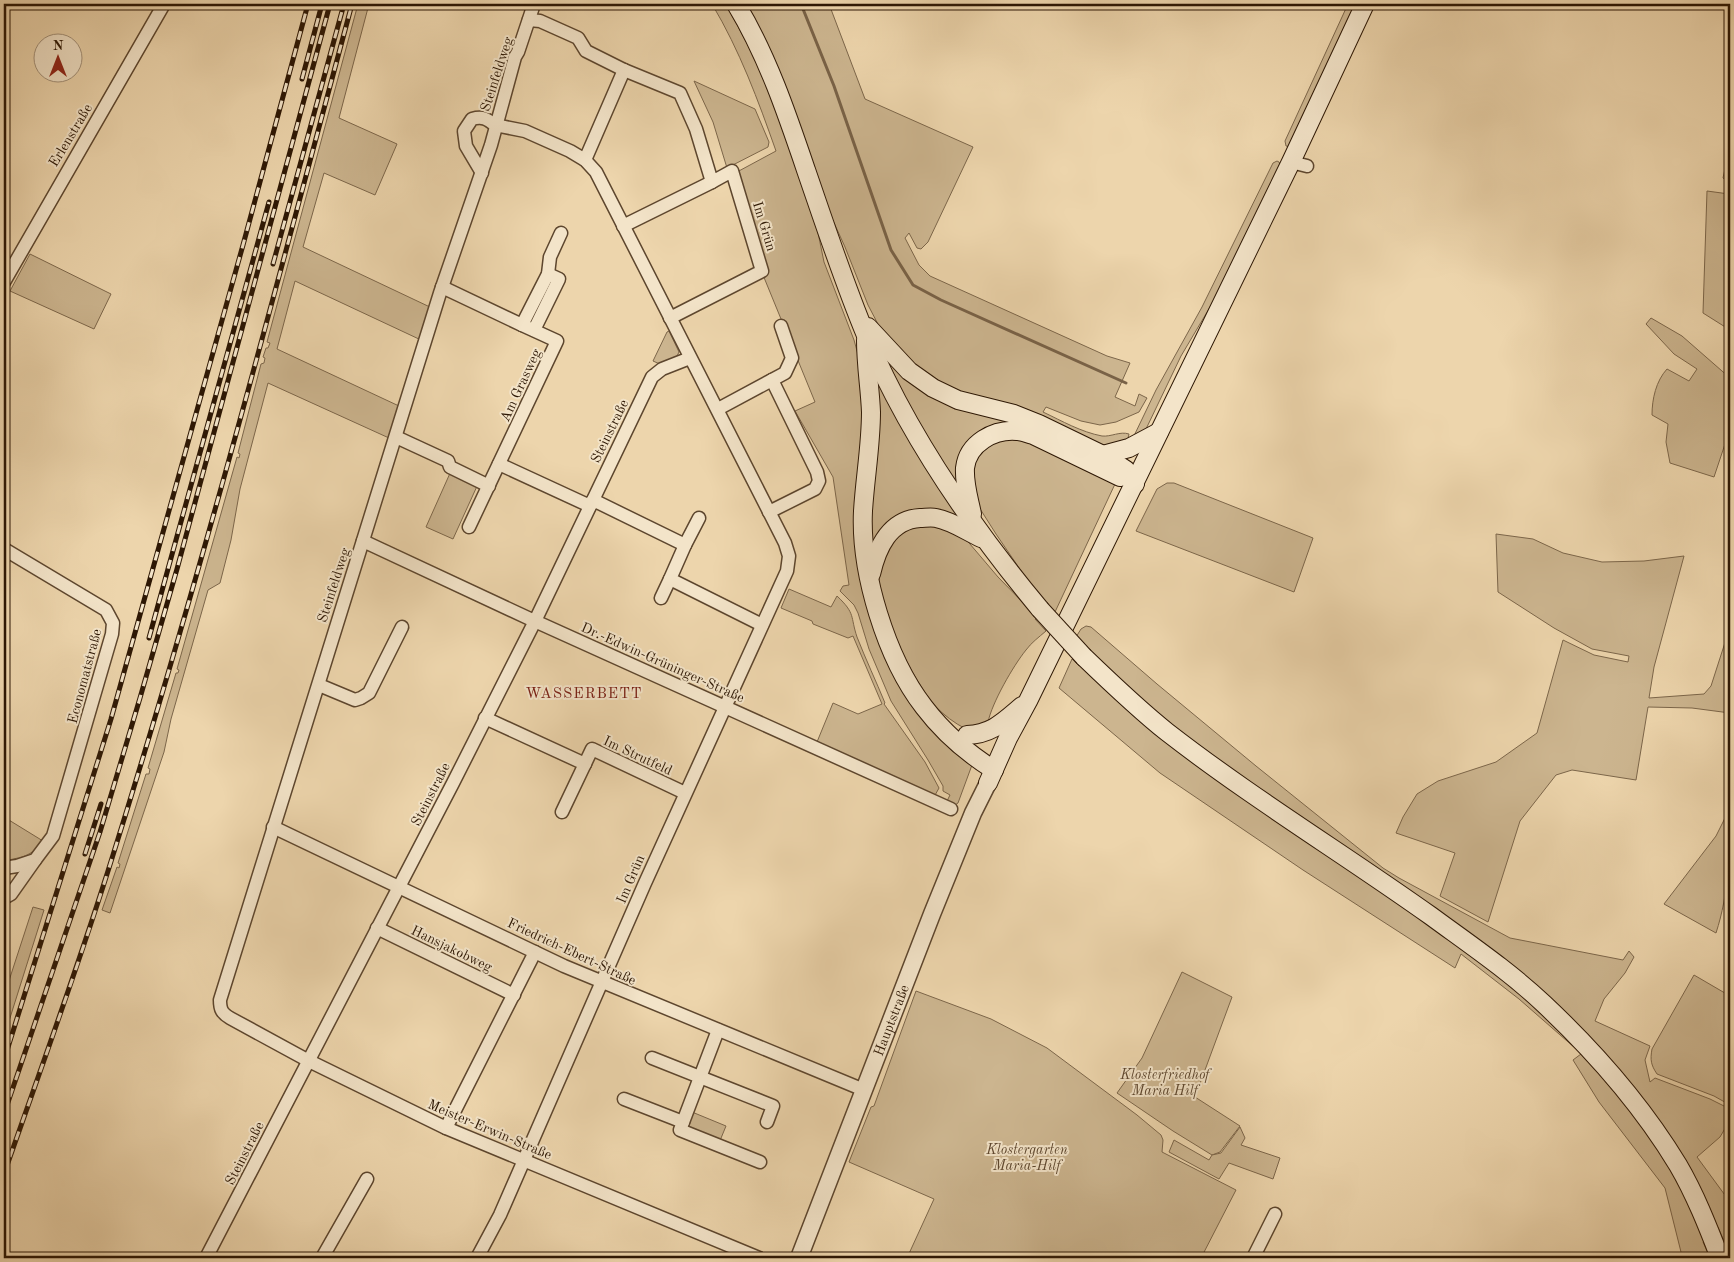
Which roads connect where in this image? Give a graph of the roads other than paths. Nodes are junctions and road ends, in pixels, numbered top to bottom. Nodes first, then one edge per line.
1 (164, 4) edge
2 (534, 4) edge
3 (736, 4) edge
4 (1365, 4) edge
5 (529, 20) junction
6 (624, 70) junction
7 (495, 125) junction
8 (585, 160) junction
9 (482, 173) junction
10 (712, 182) junction
11 (623, 226) junction
12 (561, 233) dead end
13 (4, 282) edge
14 (442, 288) junction
15 (859, 317) junction
16 (670, 318) junction
17 (781, 326) dead end
18 (528, 328) junction
19 (866, 335) junction
20 (690, 358) junction
21 (772, 380) junction
22 (718, 409) junction
23 (1159, 432) junction
24 (396, 437) junction
25 (1103, 455) junction
26 (500, 464) junction
27 (1135, 484) junction
28 (489, 486) junction
29 (592, 503) junction
30 (769, 512) junction
31 (699, 518) dead end
32 (469, 527) dead end
33 (979, 532) junction
34 (363, 541) junction
35 (685, 545) junction
36 (4, 549) edge
37 (670, 579) junction
38 (870, 579) junction
39 (661, 598) dead end
40 (535, 621) junction
41 (762, 624) junction
42 (402, 626) dead end
43 (319, 685) junction
44 (1028, 701) junction
45 (724, 707) junction
46 (485, 718) junction
47 (939, 724) junction
48 (967, 735) junction
49 (585, 764) junction
50 (994, 769) junction
51 (685, 794) junction
52 (951, 809) dead end
53 (562, 812) dead end
54 (273, 827) junction
55 (35, 860) junction
56 (4, 868) edge
57 (400, 888) junction
58 (4, 898) edge
59 (377, 928) junction
60 (535, 952) junction
61 (602, 983) junction
62 (514, 995) junction
63 (220, 1008) joint
64 (718, 1030) junction
65 (652, 1058) dead end
66 (309, 1060) junction
67 (700, 1077) junction
68 (864, 1090) junction
69 (624, 1099) dead end
70 (683, 1122) junction
71 (767, 1122) dead end
72 (446, 1128) junction
73 (523, 1160) junction
74 (760, 1162) dead end
75 (367, 1180) dead end
76 (1275, 1214) dead end
77 (208, 1255) edge
78 (221, 1258) edge
79 (322, 1258) edge
80 (477, 1258) edge
81 (759, 1258) edge
82 (799, 1258) edge
83 (1252, 1258) edge
84 (1720, 1258) edge

1 - 13 street, Erlenstraße
2 - 5 street, Steinfeldweg
3 - 15 main road
4 - 23 main road
5 - 6 street
5 - 7 street, Steinfeldweg
6 - 8 street
6 - 10 street
7 - 8 street, Im Grün
7 - 9 street, Steinfeldweg
7 - 9 street, Steinfeldweg
8 - 11 street, Im Grün
9 - 14 street, Steinfeldweg
10 - 11 street, Im Grün
10 - 16 street, Im Grün
11 - 16 street, Im Grün
12 - 18 street, Am Grasweg
14 - 18 street, Am Grasweg
14 - 24 street, Steinfeldweg
15 - 19 main road
15 - 25 main road
16 - 20 street, Im Grün
17 - 21 street
18 - 26 street, Am Grasweg
19 - 33 main road
19 - 38 main road
20 - 22 street, Im Grün
20 - 29 street, Steinstraße
21 - 22 street
21 - 30 street
22 - 30 street, Im Grün
23 - 25 main road
23 - 27 main road
24 - 28 street
24 - 34 street, Steinfeldweg
25 - 27 main road
26 - 28 street, Am Grasweg
26 - 29 street
27 - 33 main road
27 - 44 main road
28 - 32 street, Am Grasweg
29 - 35 street
29 - 40 street, Steinstraße
30 - 41 street, Im Grün
31 - 35 street
33 - 38 main road
33 - 84 main road, bridge
34 - 40 street, Dr.-Edwin-Grüninger-Straße
34 - 43 street, Steinfeldweg
35 - 37 street
36 - 55 street, Economatstraße
37 - 39 street
37 - 41 street
38 - 47 main road
40 - 45 street, Dr.-Edwin-Grüninger-Straße
40 - 46 street, Steinstraße
41 - 45 street, Im Grün
42 - 43 street
43 - 54 street, Steinfeldweg
44 - 48 main road
44 - 50 main road
45 - 51 street, Im Grün
45 - 52 street, Dr.-Edwin-Grüninger-Straße
46 - 49 street
46 - 57 street, Steinstraße
47 - 48 main road
47 - 50 main road
48 - 50 main road
49 - 51 street, Im Strutfeld
49 - 53 street, Im Strutfeld
50 - 68 street, Hauptstraße
51 - 61 street, Im Grün
54 - 57 street, Friedrich-Ebert-Straße
54 - 63 street, Steinfeldweg
55 - 56 street
55 - 58 street, Economatstraße
57 - 59 street, Steinstraße
57 - 60 street, Friedrich-Ebert-Straße
59 - 62 street, Hansjakobweg
59 - 66 street, Steinstraße
60 - 61 street, Friedrich-Ebert-Straße
60 - 62 street
61 - 64 street, Friedrich-Ebert-Straße
61 - 73 street, Im Grün
62 - 72 street
63 - 66 street, Meister-Erwin-Straße
64 - 67 street
64 - 68 street, Friedrich-Ebert-Straße
65 - 67 street
66 - 72 street, Meister-Erwin-Straße
66 - 77 street, Steinstraße
67 - 70 street
67 - 71 street
68 - 82 street, Hauptstraße
69 - 70 street
70 - 74 street
72 - 73 street, Meister-Erwin-Straße
73 - 80 street, Im Grün
73 - 81 street, Meister-Erwin-Straße
75 - 79 street
76 - 83 street
77 - 78 street

